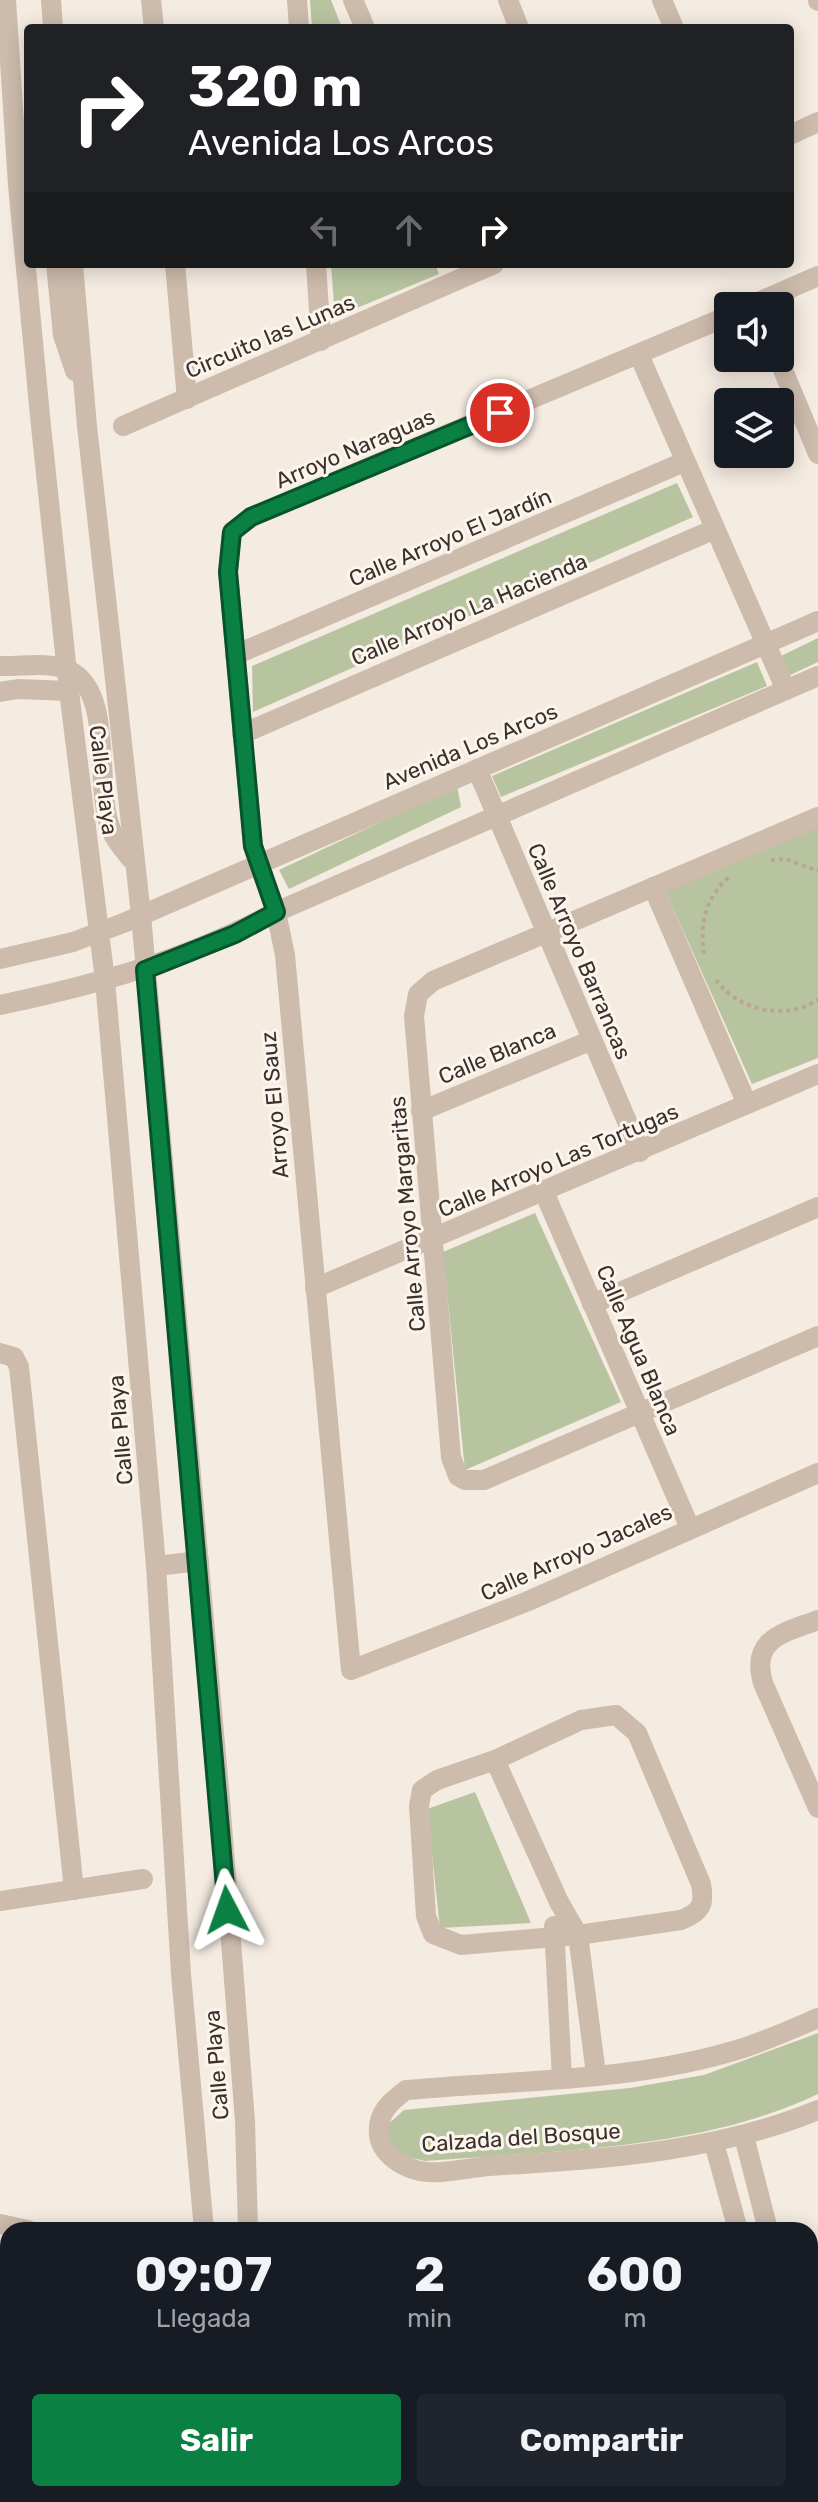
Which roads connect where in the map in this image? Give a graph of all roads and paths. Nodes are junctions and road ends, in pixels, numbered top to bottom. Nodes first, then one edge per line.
1 (6, 0) edge
2 (51, 0) edge
3 (151, 0) edge
4 (297, 0) edge
5 (353, 0) edge
6 (508, 0) edge
7 (662, 0) edge
8 (53, 24) edge
9 (154, 24) edge
10 (299, 24) edge
11 (363, 24) edge
12 (517, 24) edge
13 (672, 24) edge
14 (818, 122) edge
15 (794, 133) edge
16 (13, 198) edge
17 (56, 268) edge
18 (73, 268) edge
19 (175, 268) edge
20 (316, 268) edge
21 (466, 270) edge
22 (818, 276) edge
23 (783, 292) edge
24 (714, 322) edge
25 (321, 341) junction
26 (639, 355) junction
27 (784, 372) edge
28 (83, 385) junction
29 (187, 399) junction
30 (123, 426) dead end
31 (818, 454) edge
32 (684, 462) junction
33 (715, 529) junction
34 (229, 541) joint
35 (818, 621) edge
36 (765, 644) junction
37 (235, 655) junction
38 (0, 666) edge
39 (67, 669) junction
40 (818, 676) edge
41 (786, 690) junction
42 (69, 691) junction
43 (0, 692) edge
44 (242, 734) junction
45 (477, 769) junction
46 (496, 815) junction
47 (818, 817) edge
48 (132, 860) junction
49 (762, 860) dead end
50 (258, 864) junction
51 (738, 870) dead end
52 (818, 871) edge
53 (653, 887) junction
54 (276, 912) junction
55 (141, 915) junction
56 (547, 930) junction
57 (98, 933) junction
58 (0, 959) edge
59 (706, 961) dead end
60 (145, 970) junction
61 (712, 972) dead end
62 (105, 980) junction
63 (818, 999) edge
64 (0, 1005) edge
65 (592, 1040) junction
66 (818, 1074) edge
67 (747, 1104) junction
68 (421, 1111) junction
69 (640, 1152) junction
70 (544, 1192) junction
71 (818, 1207) edge
72 (434, 1238) junction
73 (315, 1288) junction
74 (592, 1304) junction
75 (818, 1336) edge
76 (0, 1353) edge
77 (640, 1413) junction
78 (818, 1473) edge
79 (690, 1528) junction
80 (199, 1561) junction
81 (156, 1566) junction
82 (818, 1620) edge
83 (351, 1670) joint
84 (495, 1760) junction
85 (818, 1808) edge
86 (143, 1879) dead end
87 (74, 1890) junction
88 (0, 1901) edge
89 (559, 1902) junction
90 (578, 1935) junction
91 (552, 1937) junction
92 (818, 2018) edge
93 (596, 2074) junction
94 (562, 2078) junction
95 (818, 2110) edge
96 (744, 2136) junction
97 (714, 2143) junction
98 (203, 2222) edge
99 (248, 2222) edge
100 (736, 2222) edge
101 (766, 2222) edge

1 - 16 street, Calle Playa
2 - 8 street
3 - 9 street
4 - 10 street
5 - 11 street
6 - 12 street
7 - 13 street
14 - 15 street
16 - 39 street, Calle Playa
17 - 28 street
18 - 28 street, Calle Playa
19 - 29 street, Circuito las Lunas
20 - 25 street
21 - 25 street, Circuito las Lunas
22 - 23 street
24 - 26 street, Arroyo Naraguas
25 - 29 street, Circuito las Lunas
26 - 32 street
26 - 34 street, Arroyo Naraguas
27 - 31 street
28 - 48 street, Calle Playa
29 - 30 street
32 - 33 street
32 - 37 street, Calle Arroyo El Jardín
33 - 36 street
33 - 44 street, Calle Arroyo La Hacienda
34 - 37 street, Arroyo El Sauz
35 - 36 street, Avenida Los Arcos
36 - 41 street
36 - 45 street, Avenida Los Arcos
37 - 44 street, Arroyo El Sauz
38 - 39 street
39 - 42 street, Calle Playa
39 - 48 street
40 - 41 street
41 - 46 street
42 - 43 street
42 - 57 street, Calle Playa
44 - 50 street, Arroyo El Sauz
45 - 46 street, Calle Arroyo Barrancas
45 - 50 street, Avenida Los Arcos
46 - 54 street
46 - 56 street, Calle Arroyo Barrancas
47 - 53 street, Calle Arroyo Margaritas
48 - 55 street, Calle Playa
49 - 52 path
50 - 54 street, Arroyo El Sauz
50 - 55 street, Avenida Los Arcos
51 - 59 path
53 - 56 street, Calle Arroyo Margaritas
53 - 67 street
54 - 60 street
54 - 73 street, Arroyo El Sauz
55 - 57 street, Avenida Los Arcos
55 - 60 street, Calle Playa
56 - 65 street, Calle Arroyo Barrancas
56 - 68 street, Calle Arroyo Margaritas
57 - 58 street, Avenida Los Arcos
57 - 62 street, Calle Playa
60 - 62 street
60 - 80 street, Calle Playa
61 - 63 path
62 - 64 street
62 - 81 street, Calle Playa
65 - 68 street, Calle Blanca
65 - 69 street, Calle Arroyo Barrancas
66 - 67 street, Calle Arroyo Las Tortugas
67 - 69 street, Calle Arroyo Las Tortugas
68 - 72 street, Calle Arroyo Margaritas
69 - 70 street, Calle Arroyo Las Tortugas
70 - 72 street, Calle Arroyo Las Tortugas
70 - 74 street, Calle Agua Blanca
71 - 74 street
72 - 73 street, Calle Arroyo Las Tortugas
72 - 77 street, Calle Arroyo Margaritas
73 - 83 street, Arroyo El Sauz
74 - 77 street, Calle Agua Blanca
75 - 77 street, Calle Arroyo Margaritas
76 - 87 street
77 - 79 street, Calle Agua Blanca
78 - 79 street, Calle Arroyo Jacales
79 - 83 street, Calle Arroyo Jacales
80 - 81 street
80 - 99 street, Calle Playa
81 - 98 street, Calle Playa
82 - 85 street
84 - 89 street
84 - 90 street
84 - 91 street
86 - 87 street
87 - 88 street
89 - 90 street
89 - 91 street
90 - 91 street
90 - 93 street
91 - 94 street
92 - 93 street, Calzada del Bosque
93 - 94 street, Calzada del Bosque
94 - 97 street, Calzada del Bosque
95 - 96 street, Calzada del Bosque
96 - 97 street, Calzada del Bosque
96 - 101 street
97 - 100 street

